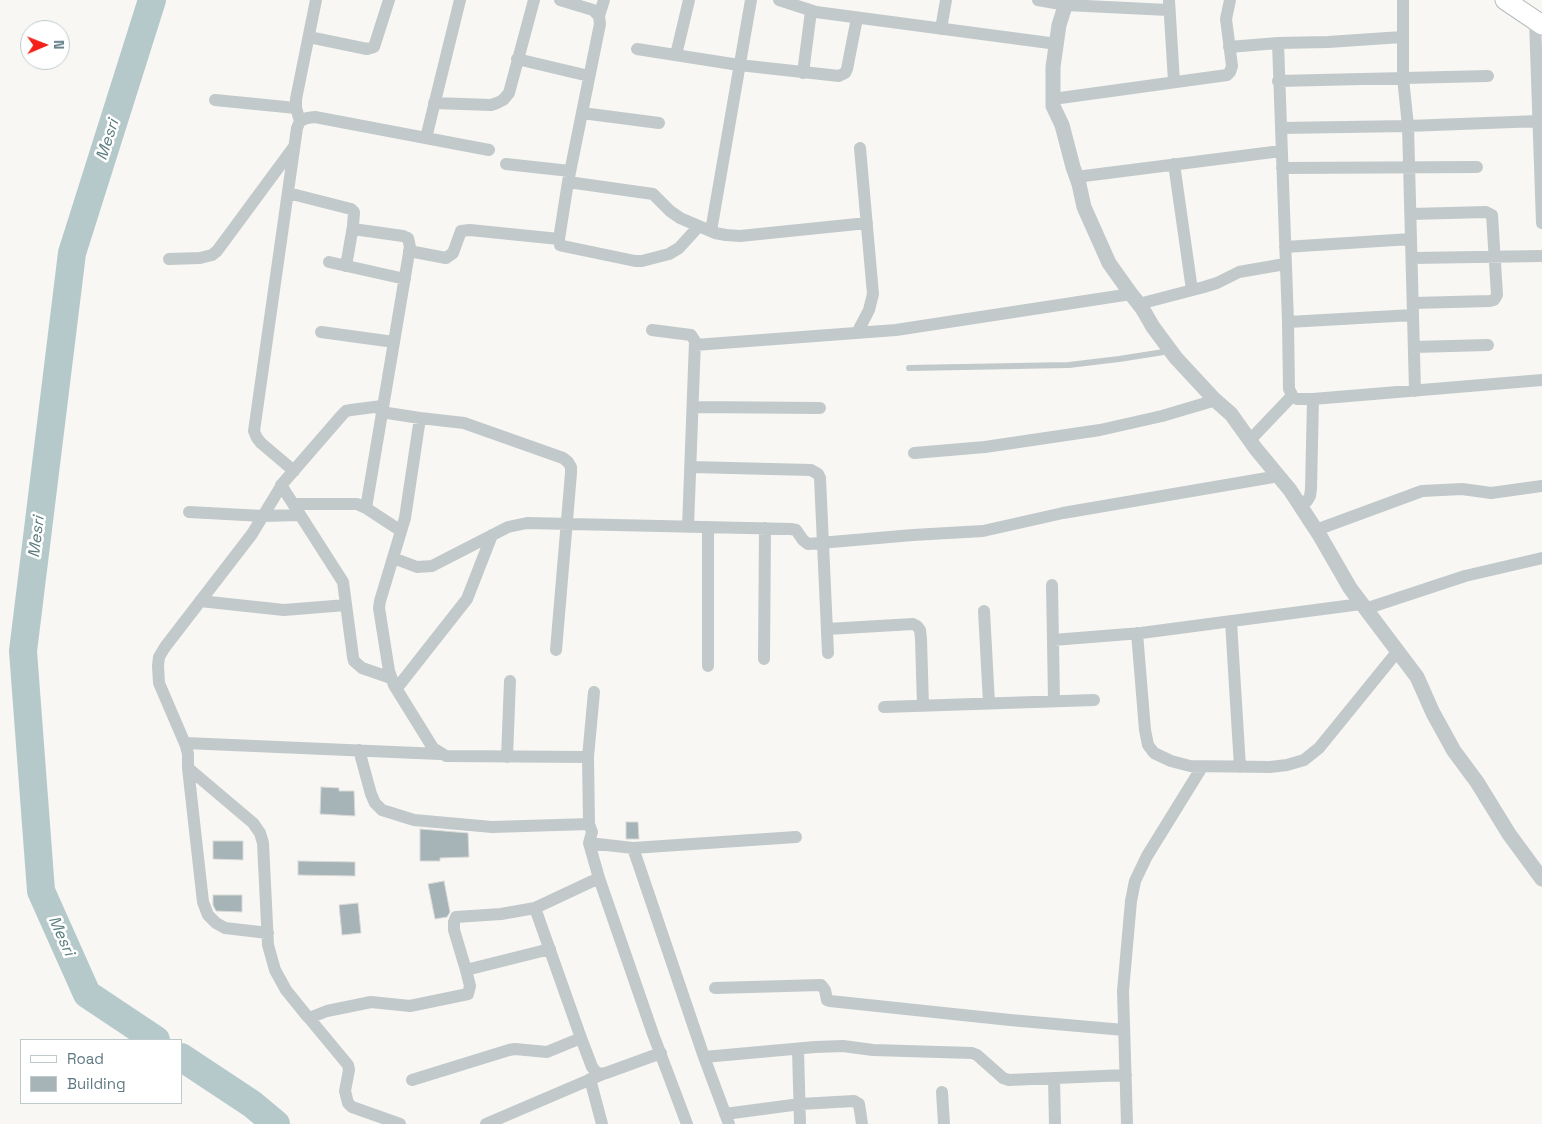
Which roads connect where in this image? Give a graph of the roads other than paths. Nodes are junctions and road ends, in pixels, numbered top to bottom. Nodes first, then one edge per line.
1 (316, 0) edge
2 (389, 0) edge
3 (460, 0) edge
4 (560, 0) edge
5 (604, 0) edge
6 (690, 0) edge
7 (751, 0) edge
8 (779, 0) edge
9 (946, 0) edge
10 (1038, 0) edge
11 (1230, 0) edge
12 (1402, 0) edge
13 (1504, 0) edge
14 (529, 1) edge
15 (1066, 3) edge
16 (1104, 4) edge
17 (1168, 5) edge
18 (811, 11) junction
19 (599, 16) junction
20 (857, 18) junction
21 (1539, 23) edge
22 (941, 29) junction
23 (309, 37) junction
24 (1402, 37) junction
25 (1278, 43) junction
26 (1057, 44) junction
27 (1229, 47) junction
28 (637, 49) dead end
29 (676, 55) junction
30 (518, 59) junction
31 (739, 65) junction
32 (804, 72) junction
33 (589, 76) junction
34 (1488, 76) dead end
35 (1403, 78) junction
36 (1278, 81) junction
37 (1174, 82) junction
38 (1053, 99) junction
39 (215, 100) dead end
40 (434, 103) junction
41 (296, 108) junction
42 (582, 113) junction
43 (300, 121) junction
44 (1539, 121) junction
45 (659, 123) dead end
46 (1408, 126) junction
47 (1281, 128) junction
48 (426, 138) junction
49 (294, 147) junction
50 (860, 148) dead end
51 (489, 150) dead end
52 (1282, 151) junction
53 (506, 164) dead end
54 (1174, 164) junction
55 (1409, 167) junction
56 (1477, 167) dead end
57 (1282, 168) junction
58 (569, 176) junction
59 (1076, 177) junction
60 (288, 193) junction
61 (1410, 214) junction
62 (866, 223) junction
63 (1542, 224) edge
64 (705, 228) junction
65 (353, 229) junction
66 (558, 239) junction
67 (1411, 239) junction
68 (1285, 247) junction
69 (409, 251) junction
70 (1542, 256) edge
71 (1495, 257) junction
72 (1412, 258) junction
73 (169, 259) dead end
74 (329, 262) dead end
75 (1285, 264) junction
76 (346, 266) junction
77 (405, 279) junction
78 (1192, 290) junction
79 (1135, 299) junction
80 (1413, 309) junction
81 (1288, 322) junction
82 (652, 330) dead end
83 (321, 332) dead end
84 (857, 333) junction
85 (394, 342) junction
86 (695, 345) junction
87 (1488, 345) dead end
88 (1414, 347) junction
89 (1171, 351) junction
90 (909, 368) dead end
91 (1542, 380) edge
92 (1415, 391) junction
93 (1292, 396) junction
94 (1313, 399) junction
95 (1216, 400) junction
96 (693, 407) junction
97 (820, 408) dead end
98 (382, 409) junction
99 (420, 418) junction
100 (1250, 440) junction
101 (914, 453) dead end
102 (691, 467) junction
103 (294, 471) junction
104 (1279, 476) junction
105 (281, 485) junction
106 (1542, 486) edge
107 (1300, 507) junction
108 (366, 508) junction
109 (297, 510) junction
110 (189, 512) dead end
111 (263, 516) junction
112 (567, 524) junction
113 (688, 526) junction
114 (708, 527) junction
115 (765, 528) junction
116 (1316, 530) junction
117 (401, 531) junction
118 (492, 535) junction
119 (823, 543) junction
120 (393, 558) junction
121 (1542, 558) edge
122 (1052, 585) dead end
123 (200, 601) junction
124 (346, 605) junction
125 (1363, 606) junction
126 (984, 611) dead end
127 (1231, 622) junction
128 (827, 629) junction
129 (1137, 633) junction
130 (1053, 640) junction
131 (556, 650) dead end
132 (828, 652) dead end
133 (1397, 652) junction
134 (764, 659) dead end
135 (708, 666) dead end
136 (510, 681) dead end
137 (394, 683) junction
138 (594, 692) dead end
139 (1094, 700) dead end
140 (1054, 701) junction
141 (989, 703) junction
142 (923, 706) junction
143 (884, 707) dead end
144 (185, 743) junction
145 (360, 750) junction
146 (440, 754) junction
147 (588, 756) junction
148 (507, 757) junction
149 (1202, 767) junction
150 (1240, 767) junction
151 (188, 768) junction
152 (589, 824) junction
153 (796, 837) dead end
154 (589, 843) junction
155 (633, 848) junction
156 (599, 878) junction
157 (1542, 880) edge
158 (535, 908) junction
159 (268, 933) junction
160 (550, 949) junction
161 (466, 970) junction
162 (715, 988) dead end
163 (310, 1018) junction
164 (1124, 1030) junction
165 (581, 1038) junction
166 (798, 1048) junction
167 (661, 1053) junction
168 (704, 1057) junction
169 (603, 1074) junction
170 (1126, 1075) junction
171 (1054, 1078) junction
172 (590, 1079) junction
173 (412, 1080) dead end
174 (942, 1092) dead end
175 (800, 1104) junction
176 (727, 1119) edge
177 (400, 1124) edge
178 (486, 1124) edge
179 (602, 1124) edge
180 (687, 1124) edge
181 (800, 1124) edge
182 (862, 1124) edge
183 (944, 1124) edge
184 (1055, 1124) edge
185 (1127, 1124) edge

1 - 23 street
2 - 23 street
3 - 40 street
4 - 19 street
5 - 19 street
6 - 29 street
7 - 31 street
8 - 18 street
9 - 22 street
10 - 15 street
11 - 27 street
12 - 24 street
13 - 21 main road
14 - 30 street
15 - 16 street
15 - 26 street
16 - 17 street
17 - 37 street
18 - 20 street
18 - 32 street
19 - 33 street
20 - 22 street
20 - 32 street
21 - 44 street
22 - 26 street
23 - 41 street
24 - 25 street
24 - 35 street
25 - 27 street
25 - 36 street
26 - 38 street
27 - 37 street
28 - 29 street
29 - 31 street
30 - 33 street
30 - 40 street
31 - 32 street
31 - 64 street
33 - 42 street
34 - 35 street
35 - 36 street
35 - 46 street
36 - 47 street
37 - 38 street
38 - 59 street
39 - 41 street
40 - 48 street
41 - 43 street
42 - 45 street
42 - 58 street
43 - 48 street
43 - 49 street
44 - 46 street
44 - 63 street
46 - 47 street
46 - 55 street
47 - 52 street
48 - 51 street
49 - 60 street
49 - 73 street
50 - 62 street
52 - 54 street
52 - 57 street
53 - 58 street
54 - 59 street
54 - 78 street
55 - 56 street
55 - 57 street
55 - 61 street
57 - 68 street
58 - 64 street
58 - 66 street
59 - 79 street
60 - 65 street
60 - 103 street
61 - 67 street
61 - 71 street
62 - 64 street
62 - 84 street
64 - 66 street
65 - 69 street
65 - 76 street
66 - 69 street
67 - 68 street
67 - 72 street
68 - 75 street
69 - 77 street
70 - 71 street
71 - 72 street
71 - 80 street
72 - 80 street
74 - 76 street
75 - 78 street
75 - 81 street
76 - 77 street
77 - 85 street
78 - 79 street
79 - 84 street
79 - 89 street
80 - 81 street
80 - 88 street
81 - 93 street
82 - 86 street
83 - 85 street
84 - 86 street
85 - 98 street
86 - 96 street
87 - 88 street
88 - 92 street
89 - 90 lane
89 - 95 street
91 - 92 street
92 - 94 street
93 - 94 street
93 - 100 street
94 - 107 street
95 - 100 street
95 - 101 street
96 - 97 street
96 - 102 street
98 - 99 street
98 - 103 street
98 - 108 street
99 - 112 street
99 - 117 street
100 - 104 street
102 - 113 street
102 - 119 street
103 - 105 street
104 - 107 street
104 - 119 street
105 - 109 street
105 - 111 street
106 - 116 street
107 - 116 street
108 - 109 street
108 - 117 street
109 - 111 street
109 - 124 street
110 - 111 street
111 - 123 street
112 - 113 street
112 - 118 street
112 - 131 street
113 - 114 street
114 - 115 street
114 - 135 street
115 - 119 street
115 - 134 street
116 - 125 street
117 - 120 street
118 - 120 street
118 - 137 street
119 - 128 street
120 - 137 street
121 - 125 street
122 - 130 street
123 - 124 street
123 - 144 street
124 - 137 street
125 - 127 street
125 - 133 street
126 - 141 street
127 - 129 street
127 - 150 street
128 - 132 street
128 - 142 street
129 - 130 street
129 - 149 street
130 - 140 street
133 - 150 street
133 - 157 street
136 - 148 street
137 - 146 street
138 - 147 street
139 - 140 street
140 - 141 street
141 - 142 street
142 - 143 street
144 - 145 street
144 - 151 street
145 - 146 street
145 - 152 street
146 - 148 street
147 - 148 street
147 - 152 street
149 - 150 street
149 - 164 street
151 - 159 street
151 - 159 street
152 - 154 street
153 - 155 street
154 - 155 street
154 - 156 street
155 - 168 street
156 - 158 street
156 - 167 street
158 - 160 street
158 - 161 street
159 - 163 street
160 - 161 street
160 - 165 street
161 - 163 street
162 - 164 street
163 - 177 street
164 - 170 street
165 - 169 street
165 - 173 street
166 - 168 street
166 - 171 street
166 - 175 street
167 - 169 street
167 - 180 street
168 - 176 street
169 - 172 street
170 - 171 street
170 - 185 street
171 - 184 street
172 - 178 street
172 - 179 street
174 - 183 street
175 - 176 street
175 - 181 street
175 - 182 street

